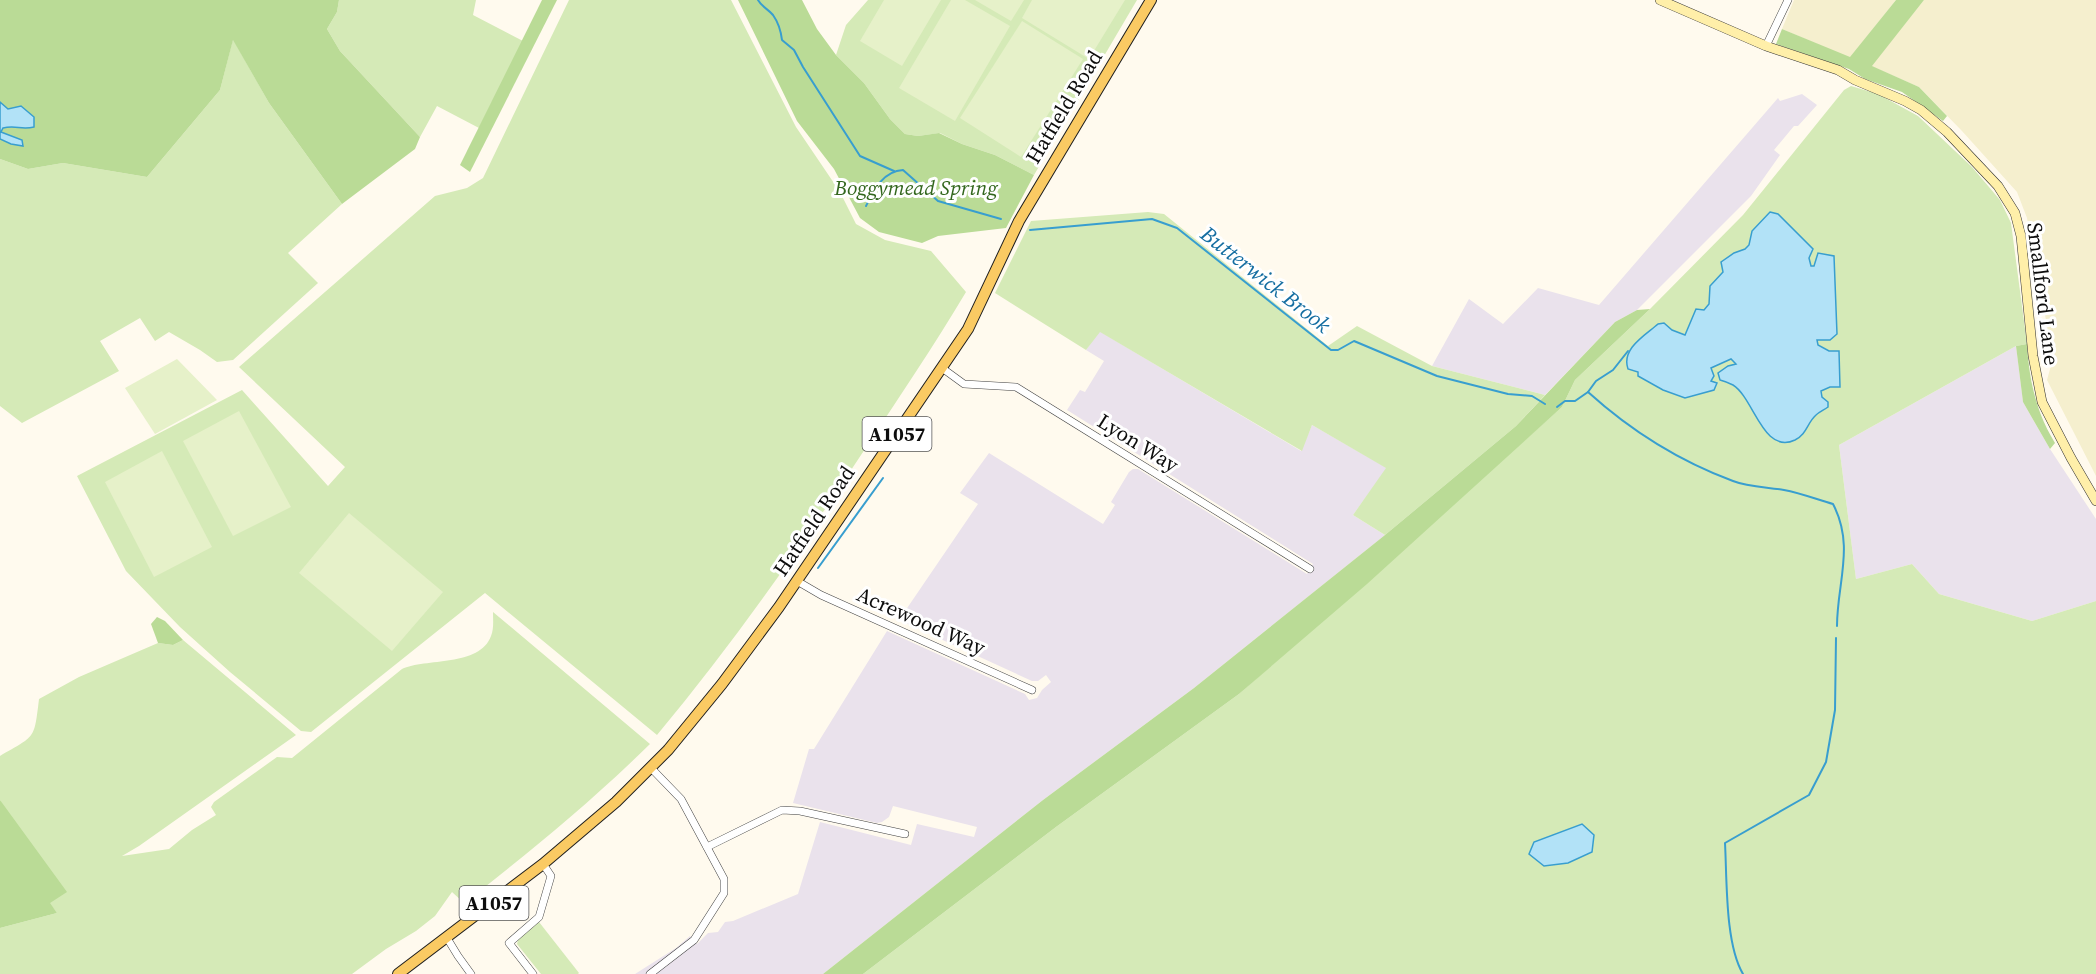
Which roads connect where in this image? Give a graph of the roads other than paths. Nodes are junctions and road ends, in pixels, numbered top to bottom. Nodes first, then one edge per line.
1 (1151, 0) edge
2 (1660, 0) edge
3 (1788, 0) edge
4 (1766, 46) junction
5 (942, 368) junction
6 (2096, 501) edge
7 (1310, 569) dead end
8 (796, 581) junction
9 (1032, 690) dead end
10 (651, 768) junction
11 (905, 834) dead end
12 (707, 847) junction
13 (543, 864) junction
14 (551, 876) junction
15 (555, 883) dead end
16 (447, 938) junction
17 (402, 973) edge
18 (471, 974) edge
19 (533, 974) edge
20 (650, 974) edge

1 - 5 main road, Hatfield Road / A1057
2 - 4 street, Smallford Lane
3 - 4 street
4 - 6 street, Smallford Lane
5 - 7 street, Lyon Way
5 - 8 main road, Hatfield Road / A1057
8 - 9 street, Acrewood Way
8 - 10 main road, Hatfield Road / A1057
10 - 12 street
10 - 13 main road, Hatfield Road / A1057
11 - 12 street
12 - 20 street
13 - 14 street
13 - 16 main road, Hatfield Road / A1057
14 - 15 street
14 - 19 street
16 - 17 main road, Hatfield Road / A1057
16 - 18 street

